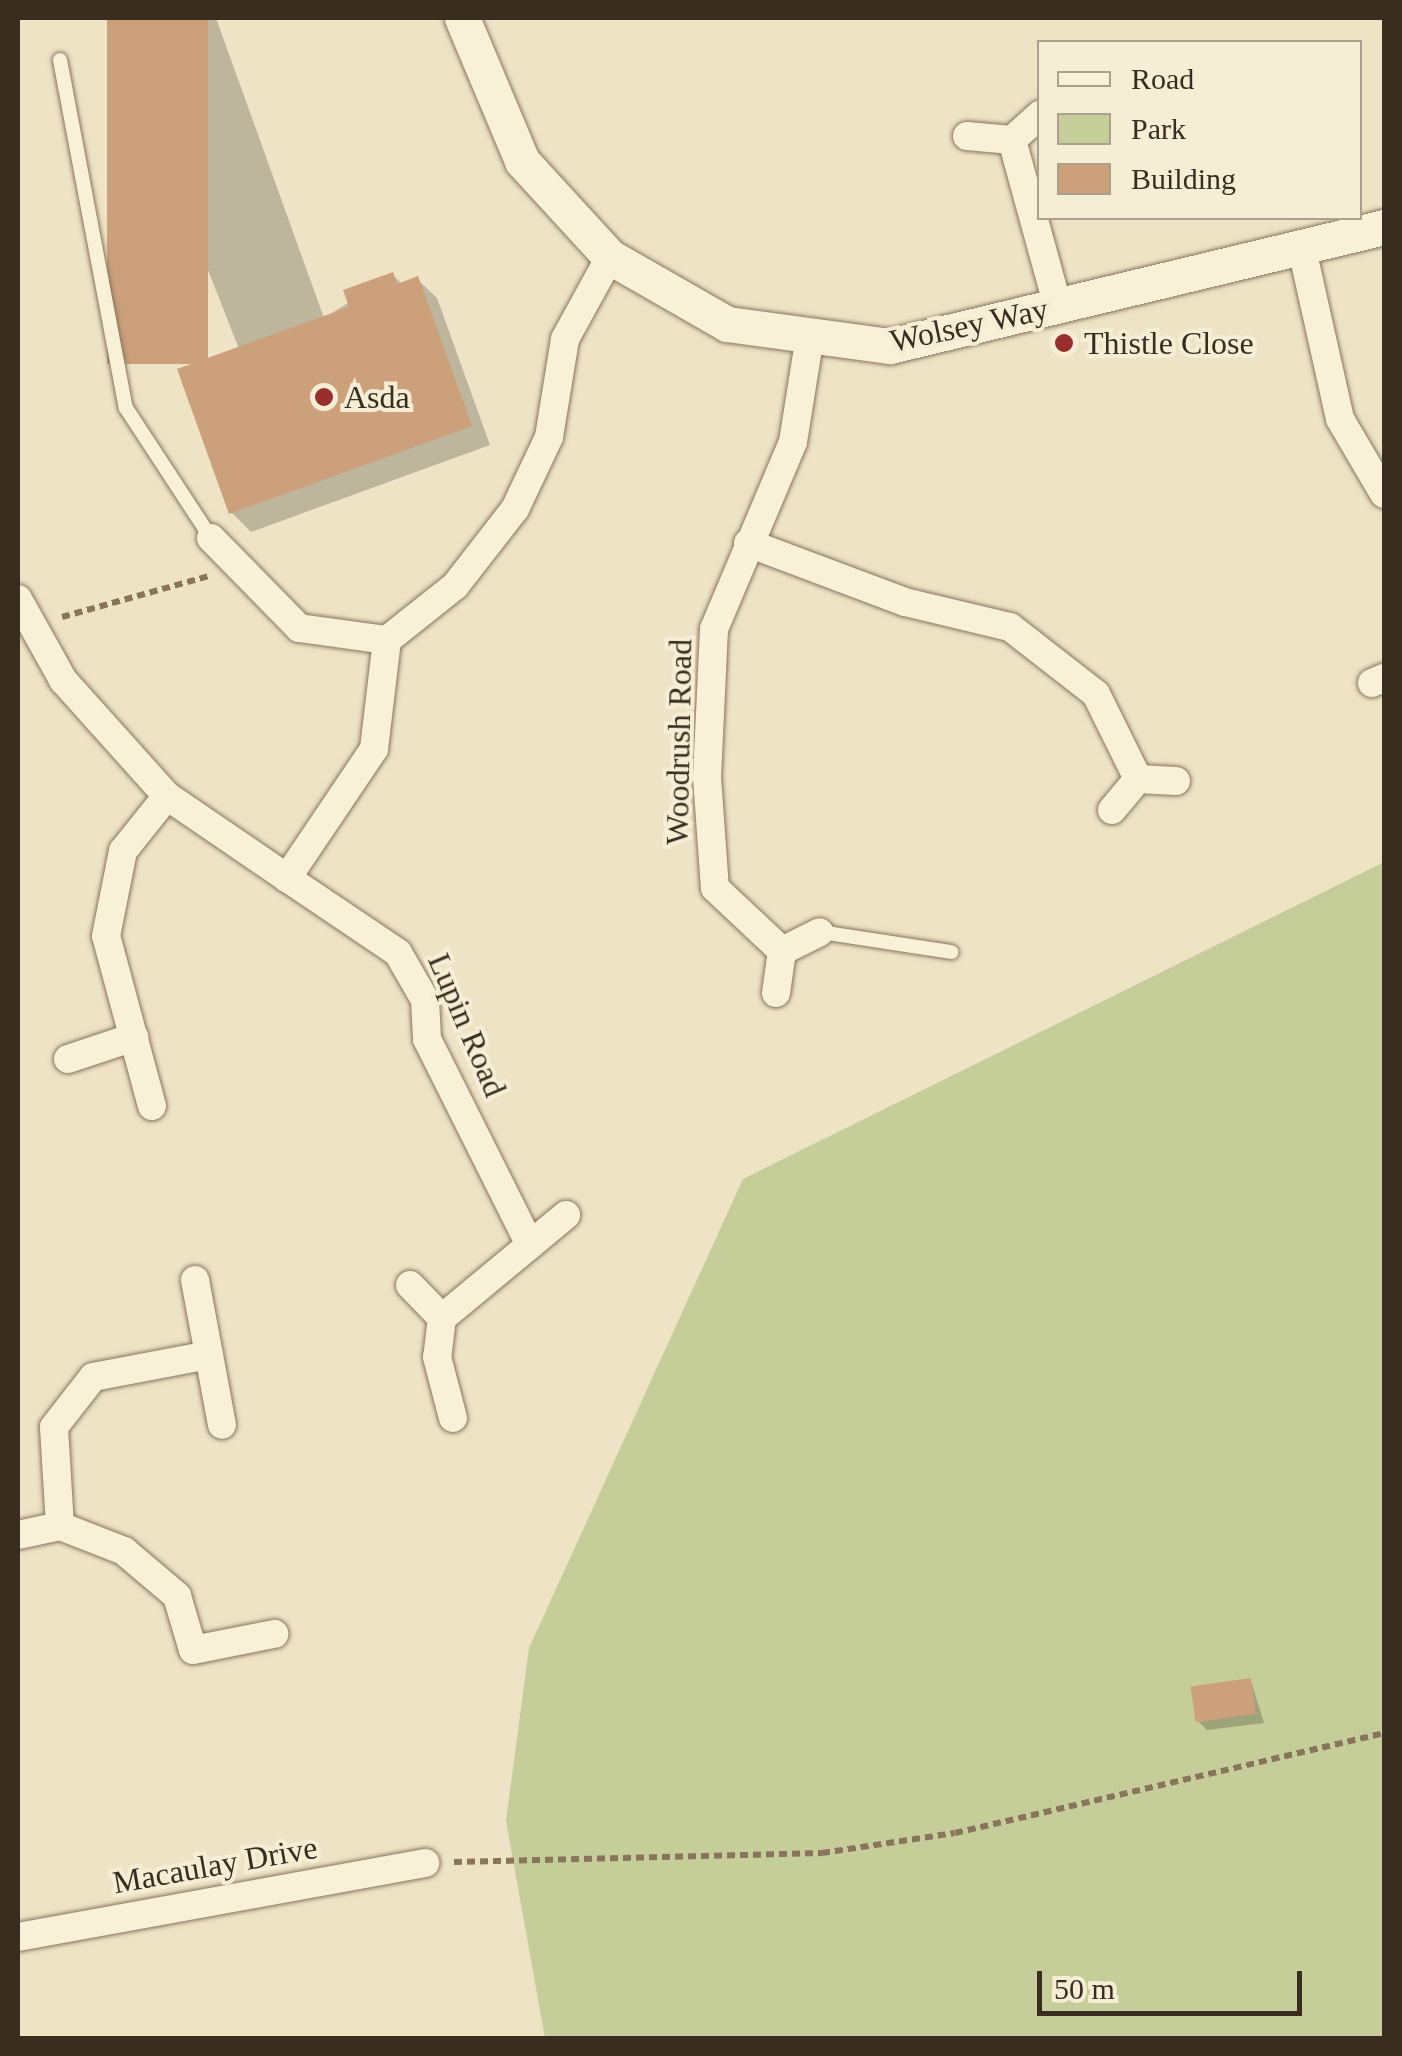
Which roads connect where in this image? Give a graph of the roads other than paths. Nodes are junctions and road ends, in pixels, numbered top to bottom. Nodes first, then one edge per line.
1 (462, 18) edge
2 (60, 60) dead end
3 (1037, 118) edge
4 (967, 136) dead end
5 (1012, 140) junction
6 (1384, 227) edge
7 (1302, 249) junction
8 (610, 257) junction
9 (1058, 307) junction
10 (809, 342) junction
11 (1384, 494) edge
12 (211, 538) joint
13 (748, 544) junction
14 (18, 599) edge
15 (387, 640) junction
16 (1138, 779) junction
17 (1176, 781) dead end
18 (167, 796) junction
19 (1112, 810) dead end
20 (287, 878) junction
21 (820, 932) joint
22 (782, 951) junction
23 (951, 952) dead end
24 (776, 993) dead end
25 (134, 1037) junction
26 (68, 1059) dead end
27 (152, 1106) dead end
28 (566, 1215) dead end
29 (530, 1245) junction
30 (196, 1280) dead end
31 (410, 1284) dead end
32 (442, 1318) junction
33 (209, 1355) junction
34 (453, 1418) dead end
35 (222, 1425) dead end
36 (60, 1526) junction
37 (18, 1535) edge
38 (274, 1634) dead end
39 (425, 1863) road end
40 (18, 1937) edge

1 - 8 street, Wolsey Way
2 - 12 lane
3 - 5 street
4 - 5 street
5 - 9 street
6 - 7 street, Wolsey Way
7 - 9 street, Wolsey Way
7 - 11 street
8 - 10 street, Wolsey Way
8 - 15 street
9 - 10 street, Wolsey Way
10 - 13 street, Woodrush Road
12 - 15 street
13 - 16 street
13 - 22 street, Woodrush Road
14 - 18 street, Lupin Road
15 - 20 street
16 - 17 street
16 - 19 street
18 - 20 street, Lupin Road
18 - 25 street
20 - 29 street, Lupin Road
21 - 22 street
21 - 23 lane
22 - 24 street
25 - 26 street
25 - 27 street
28 - 29 street
29 - 32 street
30 - 33 street
31 - 32 street
32 - 34 street
33 - 35 street
33 - 36 street
36 - 37 street
36 - 38 street
39 - 40 street, Macaulay Drive

